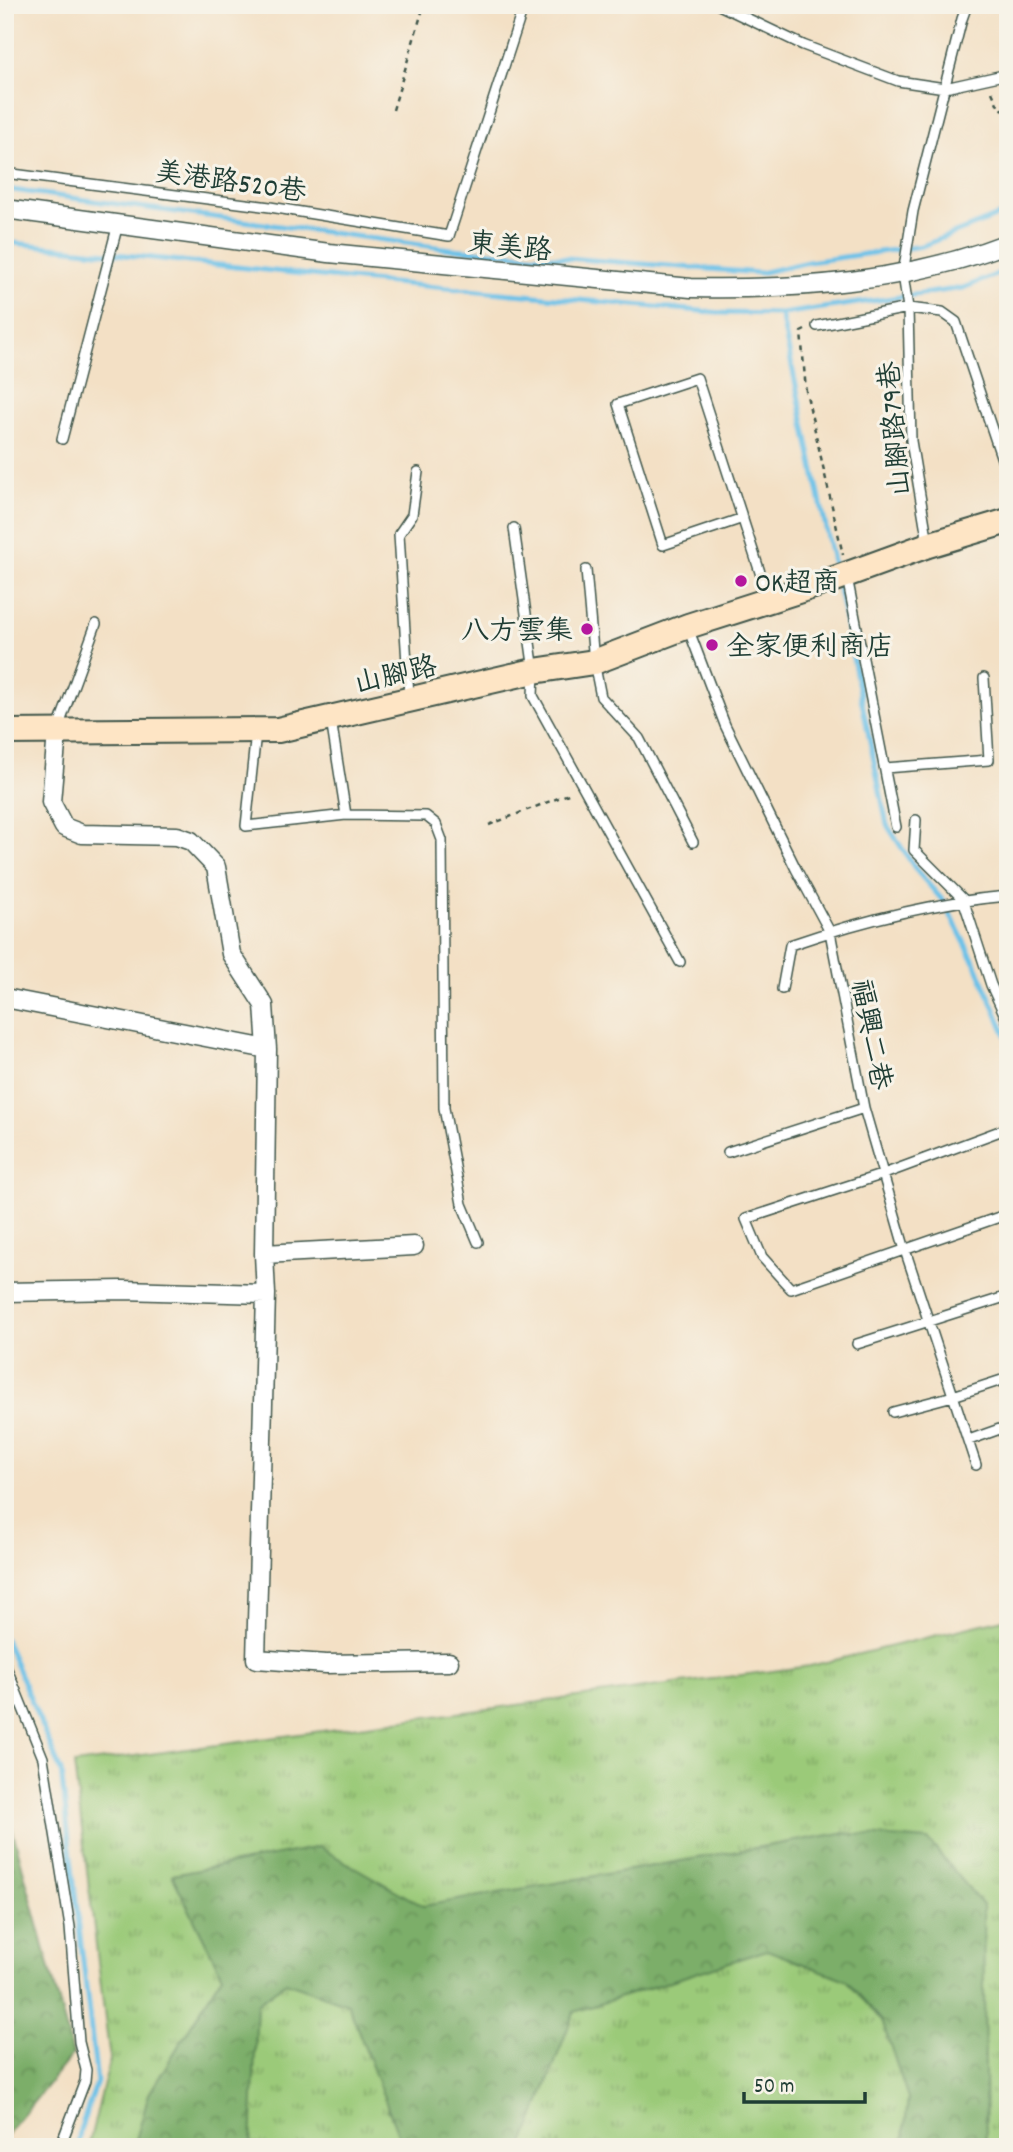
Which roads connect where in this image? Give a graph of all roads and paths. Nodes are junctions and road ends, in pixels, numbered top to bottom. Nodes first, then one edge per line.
1 (424, 5) edge
2 (524, 5) edge
3 (719, 5) edge
4 (967, 5) edge
5 (1008, 74) edge
6 (987, 79) junction
7 (944, 88) junction
8 (393, 110) dead end
9 (1008, 111) edge
10 (5, 173) edge
11 (5, 209) edge
12 (118, 224) junction
13 (1008, 243) edge
14 (903, 274) junction
15 (908, 308) junction
16 (817, 326) joint
17 (62, 439) dead end
18 (418, 471) dead end
19 (1008, 477) edge
20 (743, 518) junction
21 (1008, 521) edge
22 (514, 528) dead end
23 (928, 545) junction
24 (586, 570) dead end
25 (837, 579) junction
26 (769, 600) junction
27 (96, 624) dead end
28 (688, 626) junction
29 (594, 662) junction
30 (534, 671) junction
31 (984, 678) dead end
32 (409, 700) junction
33 (331, 718) junction
34 (256, 730) junction
35 (5, 732) edge
36 (57, 733) junction
37 (885, 768) junction
38 (583, 788) junction
39 (346, 815) junction
40 (916, 820) dead end
41 (489, 825) dead end
42 (895, 827) dead end
43 (693, 842) dead end
44 (1008, 896) edge
45 (963, 899) junction
46 (830, 932) junction
47 (680, 962) dead end
48 (782, 989) dead end
49 (5, 998) edge
50 (1008, 1022) edge
51 (267, 1049) junction
52 (864, 1108) junction
53 (1008, 1128) edge
54 (728, 1152) dead end
55 (884, 1174) junction
56 (1008, 1214) edge
57 (478, 1242) dead end
58 (414, 1246) dead end
59 (905, 1250) junction
60 (264, 1254) junction
61 (5, 1292) edge
62 (266, 1294) junction
63 (1008, 1296) edge
64 (930, 1321) junction
65 (857, 1344) dead end
66 (1008, 1378) edge
67 (953, 1396) junction
68 (893, 1412) dead end
69 (1008, 1426) edge
70 (969, 1440) junction
71 (976, 1465) dead end
72 (449, 1662) dead end
73 (5, 1664) edge
74 (60, 2147) edge

1 - 8 path
2 - 10 lane, 美港路520巷
3 - 7 lane
4 - 7 lane
5 - 6 lane
6 - 7 lane
6 - 9 path
7 - 14 lane
11 - 12 street, 東美路
12 - 14 street, 東美路
12 - 17 lane
13 - 14 street, 東美路
14 - 15 lane, 山腳路79巷
15 - 16 lane
15 - 19 lane
15 - 23 lane, 山腳路79巷
16 - 25 path
18 - 32 lane
20 - 20 lane
20 - 26 lane
21 - 23 main road, 山腳路
22 - 30 lane
23 - 25 main road, 山腳路
24 - 29 lane
25 - 26 main road, 山腳路
25 - 37 lane
26 - 28 main road, 山腳路
27 - 36 lane
28 - 29 main road, 山腳路
28 - 46 lane, 福興二巷
29 - 30 main road, 山腳路
29 - 43 lane
30 - 32 main road, 山腳路
30 - 38 lane
31 - 37 lane
32 - 33 main road, 山腳路
33 - 34 main road, 山腳路
33 - 39 lane
34 - 36 main road, 山腳路
34 - 39 lane
35 - 36 main road, 山腳路
36 - 51 street
37 - 42 lane
38 - 41 path
38 - 47 lane
39 - 57 lane
40 - 45 lane
44 - 45 lane
45 - 46 lane
45 - 50 lane
46 - 48 lane
46 - 52 lane, 福興二巷
49 - 51 street
51 - 60 street
52 - 54 lane
52 - 55 lane, 福興二巷
53 - 55 lane
55 - 59 lane, 福興二巷
55 - 59 lane
56 - 59 lane
58 - 60 street
59 - 64 lane, 福興二巷
60 - 62 street
61 - 62 street
62 - 72 street
63 - 64 lane
64 - 65 lane
64 - 67 lane, 福興二巷
66 - 67 lane
67 - 68 lane
67 - 70 lane, 福興二巷
69 - 70 lane
70 - 71 lane, 福興二巷
73 - 74 lane

